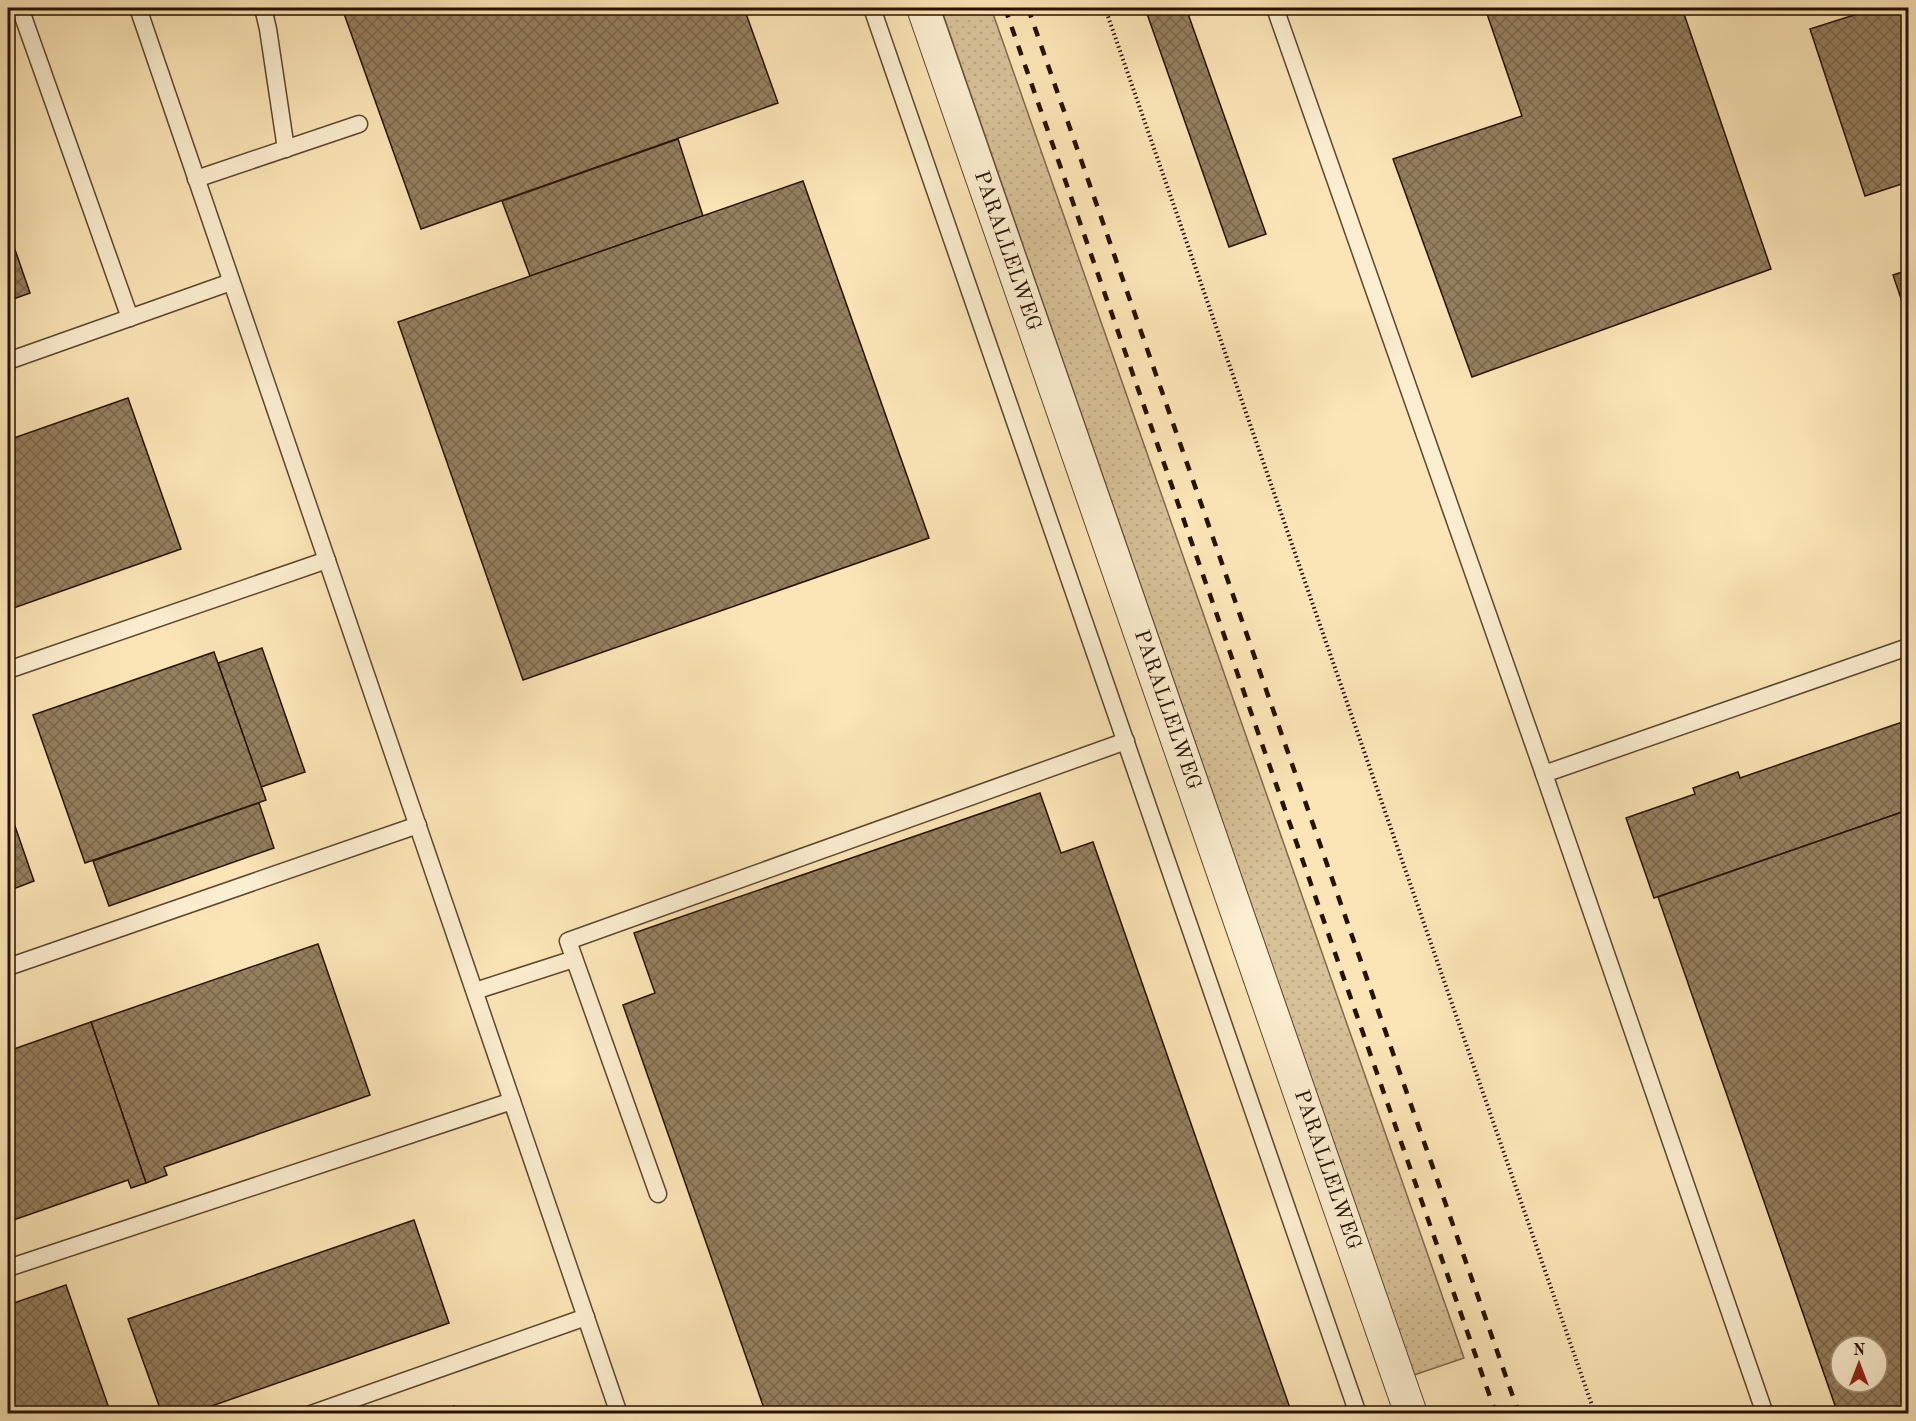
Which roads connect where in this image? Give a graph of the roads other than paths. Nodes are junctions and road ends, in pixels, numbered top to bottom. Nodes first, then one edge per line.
1 (20, 8) edge
2 (138, 8) edge
3 (263, 8) edge
4 (872, 8) edge
5 (923, 8) edge
6 (1275, 8) edge
7 (359, 123) dead end
8 (286, 148) junction
9 (196, 179) junction
10 (231, 282) junction
11 (130, 318) junction
12 (8, 361) edge
13 (327, 560) junction
14 (1908, 647) edge
15 (8, 670) edge
16 (1126, 741) junction
17 (1544, 774) junction
18 (418, 825) junction
19 (574, 959) junction
20 (8, 967) edge
21 (475, 991) junction
22 (512, 1101) junction
23 (658, 1194) dead end
24 (8, 1268) edge
25 (586, 1317) junction
26 (311, 1413) edge
27 (620, 1413) edge
28 (1358, 1413) edge
29 (1411, 1413) edge
30 (1765, 1413) edge

1 - 11 lane
2 - 9 lane
3 - 8 lane
4 - 16 lane
5 - 29 street, PARALLELWEG
6 - 17 lane
7 - 8 lane
8 - 9 lane
9 - 10 lane
10 - 11 lane
10 - 13 lane
11 - 12 lane
13 - 15 lane
13 - 18 lane
14 - 17 lane
16 - 19 lane
16 - 28 lane
17 - 30 lane
18 - 20 lane
18 - 21 lane
19 - 21 lane
19 - 23 lane
21 - 22 lane
22 - 24 lane
22 - 25 lane
25 - 26 lane
25 - 27 lane

